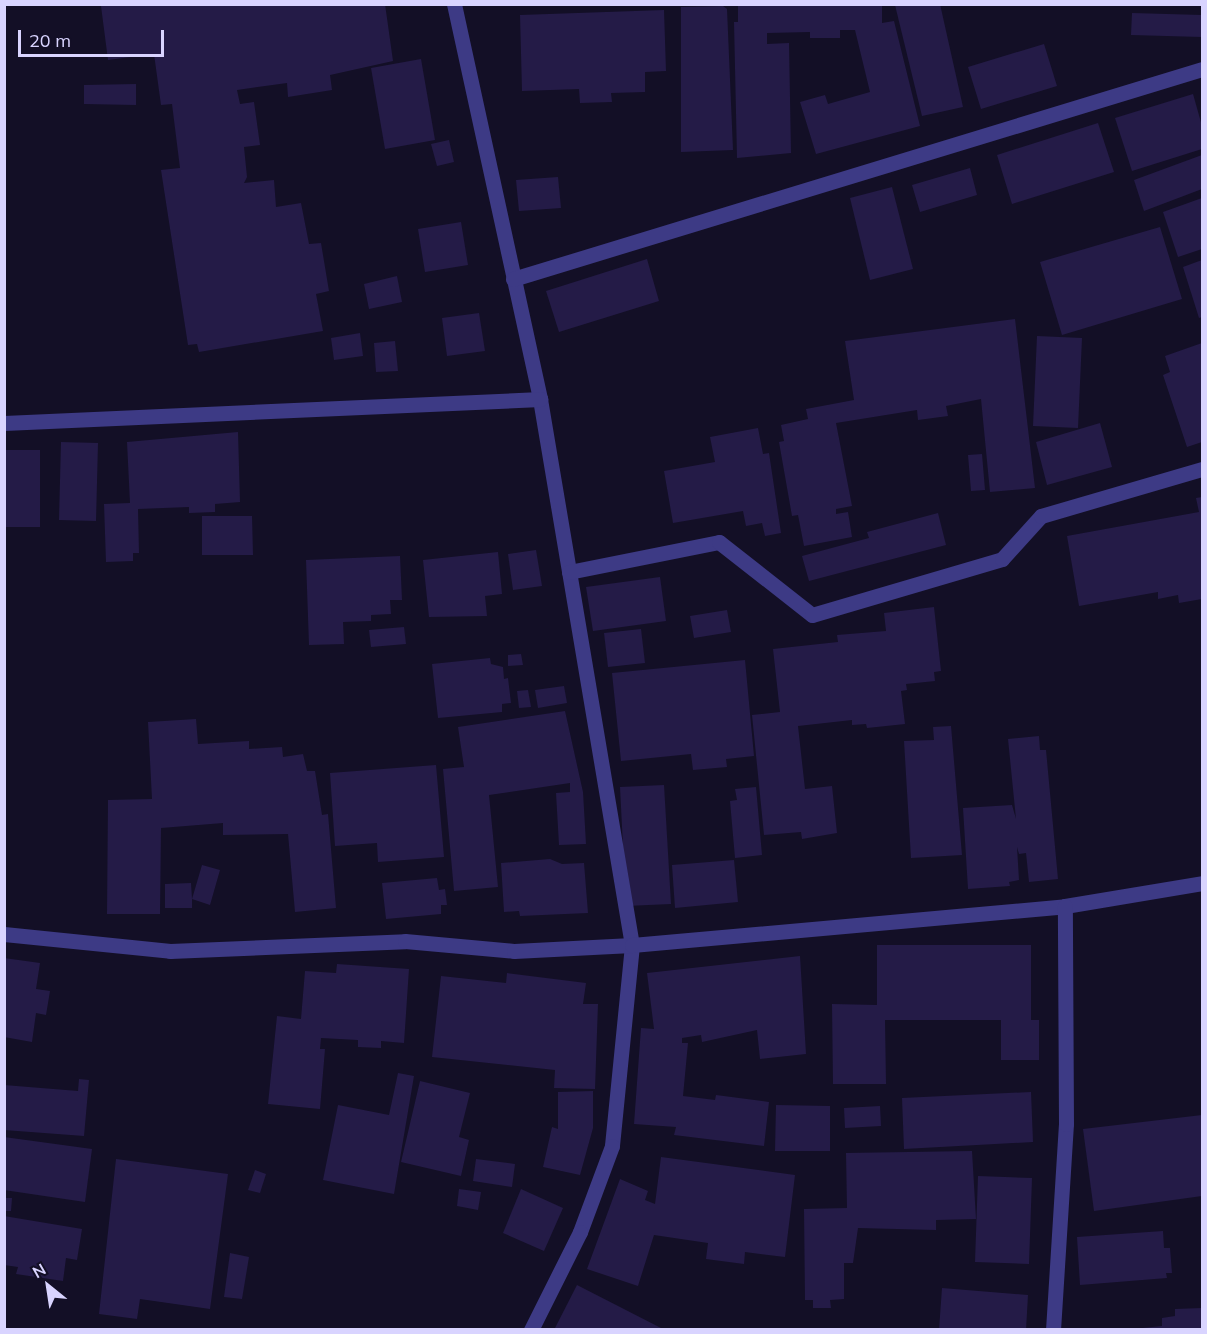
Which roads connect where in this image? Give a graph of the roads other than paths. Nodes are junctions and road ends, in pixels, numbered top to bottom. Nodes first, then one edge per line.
1 (454, 4) edge
2 (1203, 69) edge
3 (513, 279) junction
4 (540, 399) junction
5 (4, 423) edge
6 (1203, 469) edge
7 (569, 572) junction
8 (1203, 883) edge
9 (1065, 906) junction
10 (4, 934) edge
11 (632, 945) junction
12 (531, 1329) edge
13 (1053, 1329) edge

1 - 3 street
2 - 3 street
3 - 4 street
4 - 5 street
4 - 7 street
6 - 7 street
7 - 11 street
8 - 9 street
9 - 11 street
9 - 13 street
10 - 11 street
11 - 12 street

